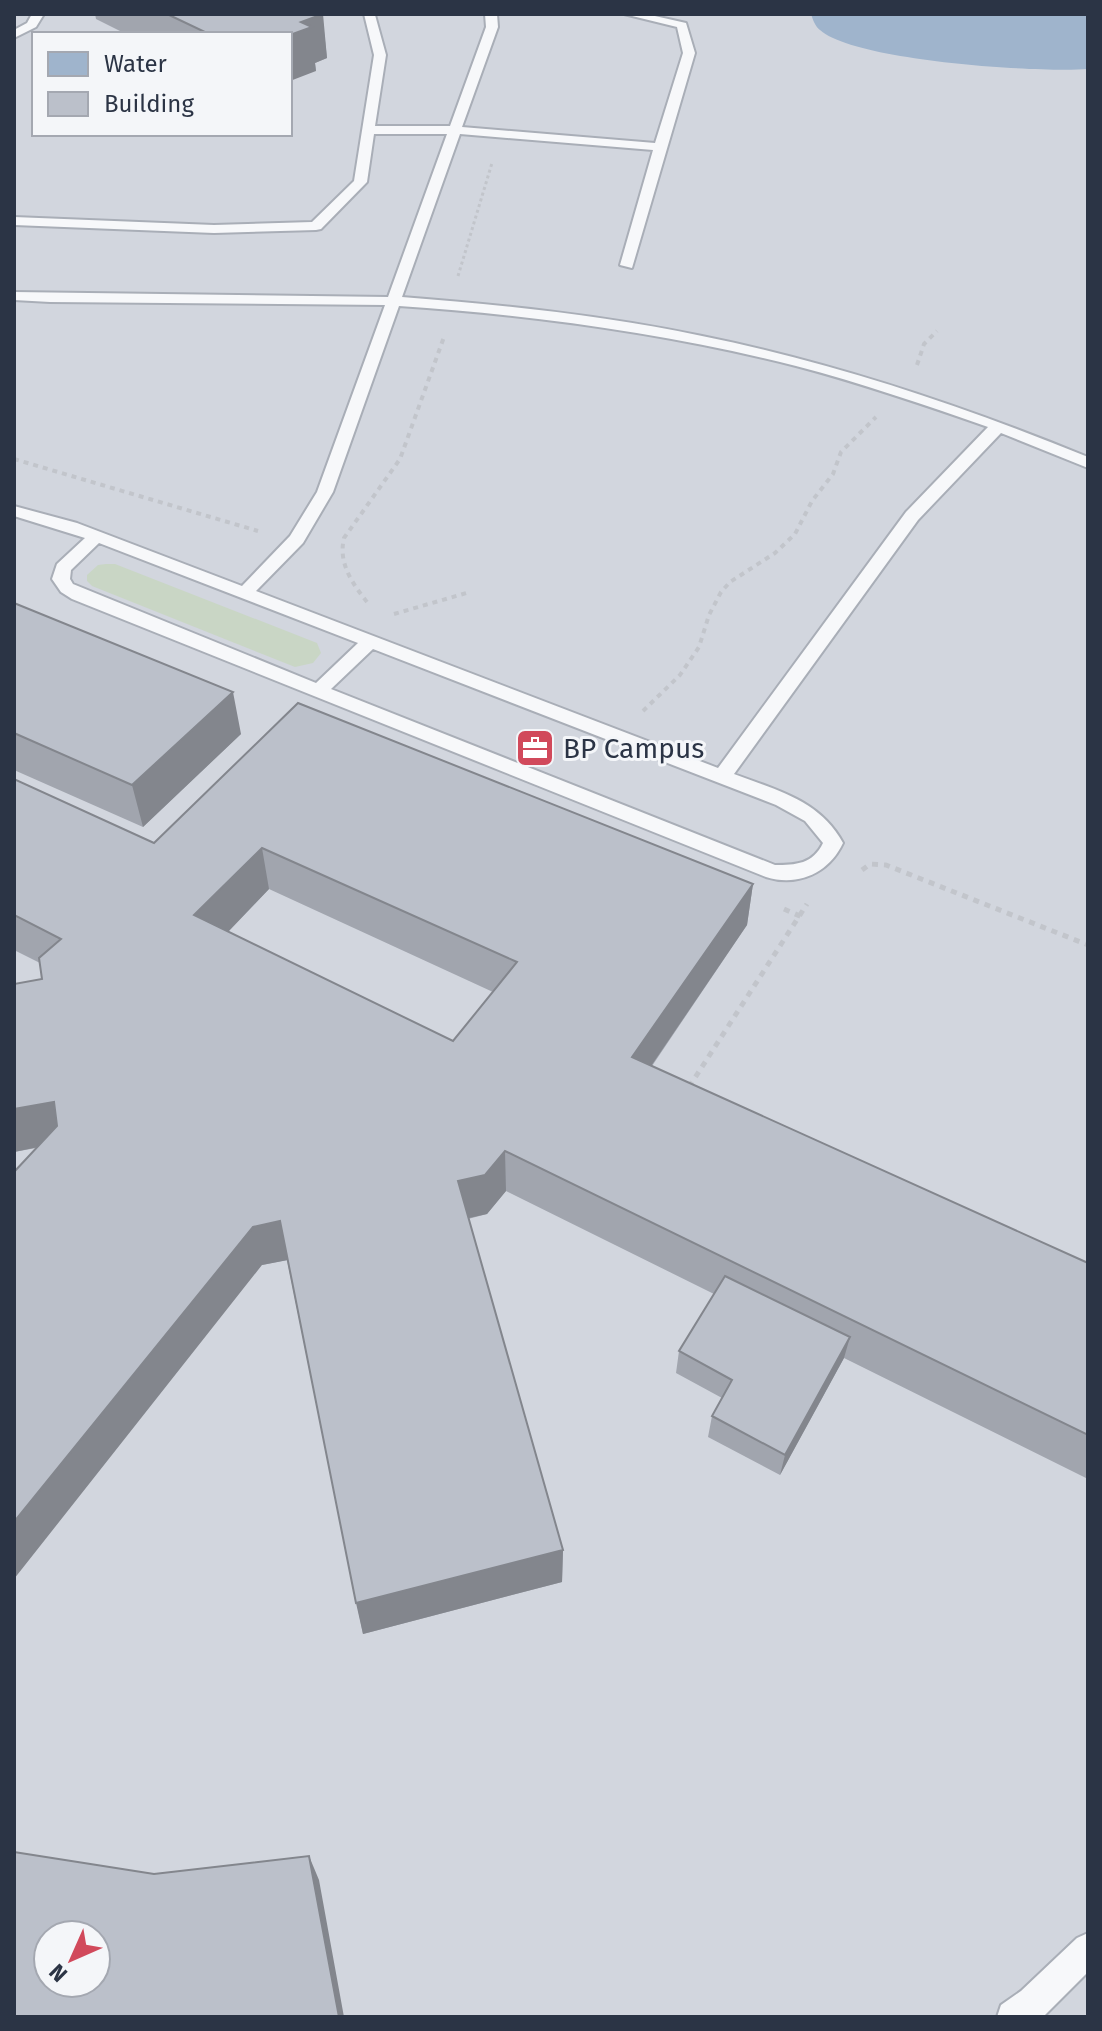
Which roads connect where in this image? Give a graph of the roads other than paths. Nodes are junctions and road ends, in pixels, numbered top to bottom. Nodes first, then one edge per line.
1 (38, 14) edge
2 (630, 14) edge
3 (369, 15) edge
4 (495, 16) edge
5 (14, 35) edge
6 (368, 130) junction
7 (457, 130) junction
8 (660, 147) junction
9 (14, 221) edge
10 (627, 265) dead end
11 (14, 296) edge
12 (392, 302) junction
13 (999, 426) junction
14 (1088, 463) edge
15 (14, 511) edge
16 (96, 537) junction
17 (245, 593) junction
18 (369, 642) junction
19 (318, 691) junction
20 (721, 777) junction
21 (1088, 1949) edge
22 (1013, 2017) edge

1 - 5 lane
2 - 8 lane
3 - 6 lane
4 - 7 lane
6 - 7 lane
6 - 9 lane
7 - 8 lane
7 - 12 lane
8 - 10 lane
11 - 12 lane
12 - 13 lane
12 - 17 lane
13 - 14 lane
13 - 20 lane
15 - 16 lane
16 - 17 lane
16 - 19 lane
17 - 18 lane
18 - 19 lane
18 - 20 lane
19 - 20 lane
21 - 22 lane

